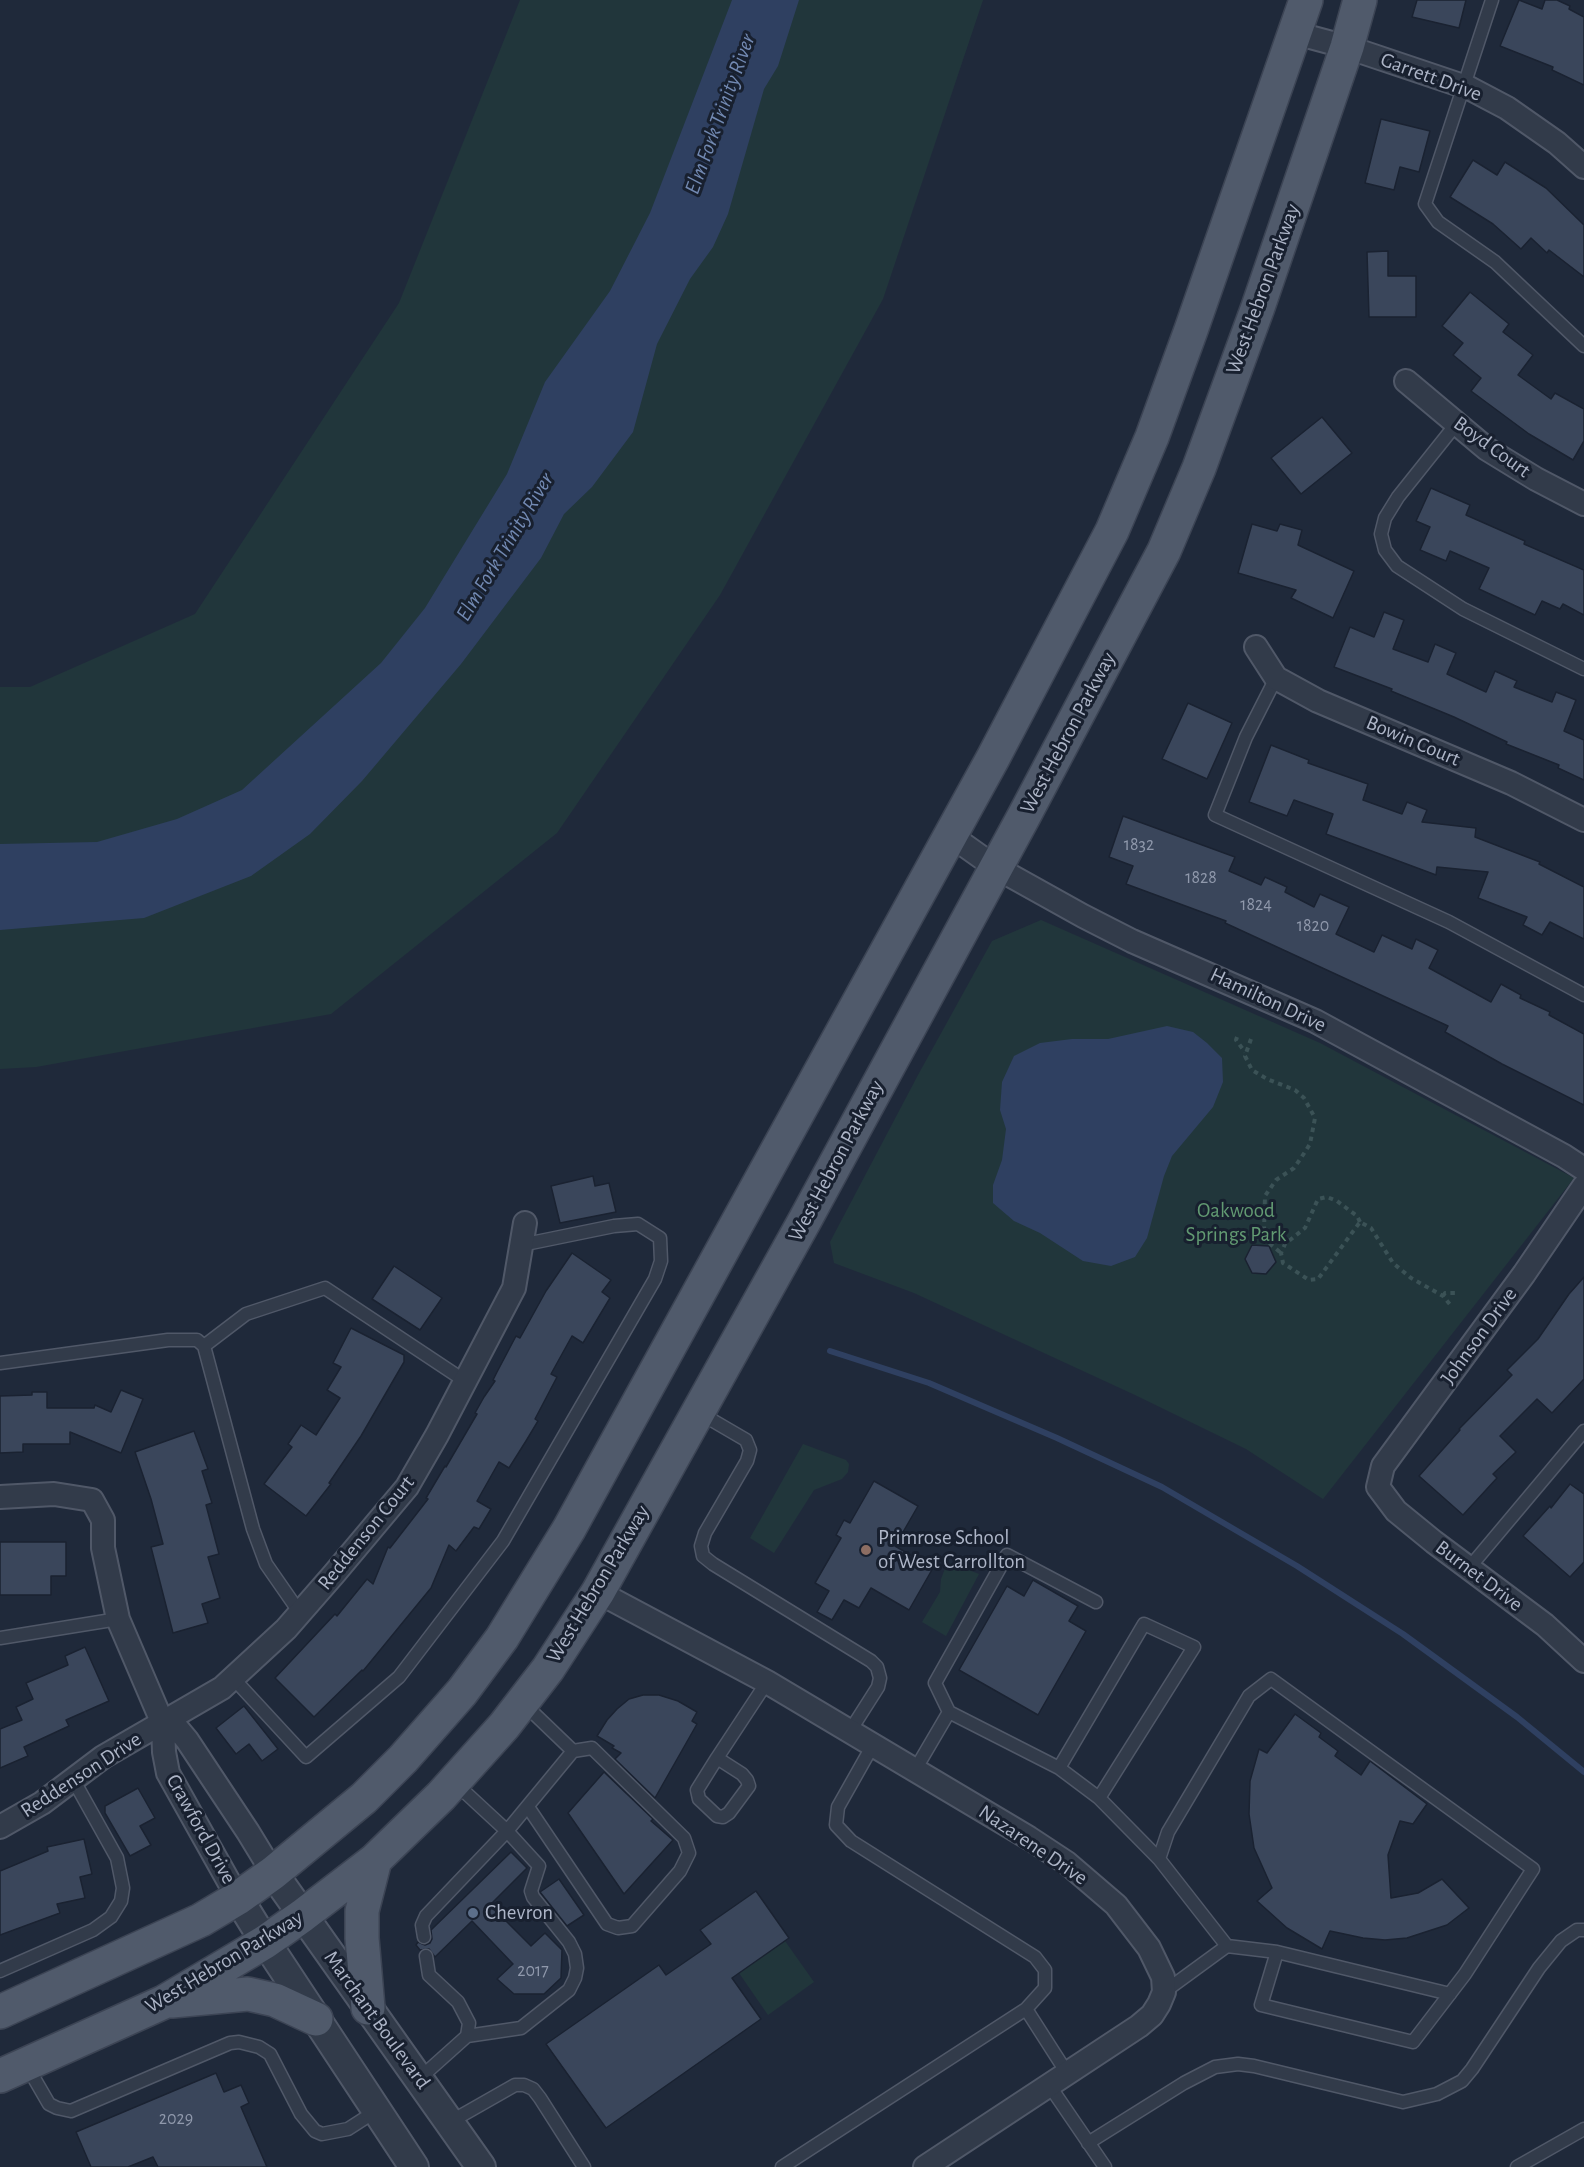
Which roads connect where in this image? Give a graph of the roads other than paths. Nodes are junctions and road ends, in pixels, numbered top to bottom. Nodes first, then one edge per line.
1 (1306, 0) edge
2 (1360, 0) edge
3 (1492, 0) edge
4 (1294, 33) junction
5 (1347, 47) junction
6 (1463, 86) junction
7 (1584, 167) edge
8 (1584, 346) edge
9 (1406, 381) dead end
10 (1456, 423) junction
11 (1584, 504) edge
12 (1256, 647) dead end
13 (1584, 669) edge
14 (1276, 678) junction
15 (1584, 820) edge
16 (950, 835) junction
17 (995, 867) junction
18 (1584, 994) edge
19 (1584, 1169) edge
20 (1584, 1186) edge
21 (525, 1223) dead end
22 (521, 1245) junction
23 (204, 1346) junction
24 (0, 1363) edge
25 (465, 1382) junction
26 (697, 1411) junction
27 (1584, 1431) edge
28 (1378, 1487) joint
29 (0, 1497) edge
30 (1469, 1568) junction
31 (598, 1592) junction
32 (1096, 1602) dead end
33 (300, 1613) junction
34 (118, 1618) junction
35 (0, 1638) edge
36 (1581, 1651) edge
37 (233, 1678) junction
38 (767, 1682) junction
39 (524, 1703) junction
40 (949, 1712) junction
41 (163, 1724) junction
42 (850, 1731) junction
43 (873, 1745) junction
44 (573, 1752) junction
45 (717, 1758) junction
46 (1059, 1768) junction
47 (915, 1770) junction
48 (74, 1781) junction
49 (453, 1782) junction
50 (1099, 1798) junction
51 (528, 1807) junction
52 (0, 1827) edge
53 (507, 1831) junction
54 (1159, 1859) junction
55 (375, 1860) junction
56 (273, 1873) junction
57 (238, 1898) junction
58 (302, 1916) junction
59 (1584, 1930) edge
60 (424, 1937) dead end
61 (265, 1942) junction
62 (1227, 1946) junction
63 (1277, 1952) junction
64 (426, 1956) dead end
65 (0, 1971) edge
66 (1164, 1992) junction
67 (1449, 1994) junction
68 (164, 2002) junction
69 (369, 2008) junction
70 (1026, 2009) junction
71 (0, 2012) edge
72 (316, 2019) junction
73 (467, 2036) junction
74 (13, 2070) edge
75 (419, 2079) junction
76 (1058, 2079) junction
77 (376, 2111) junction
78 (450, 2122) junction
79 (1584, 2129) edge
80 (1088, 2143) junction
81 (414, 2167) edge
82 (481, 2167) edge
83 (584, 2167) edge
84 (782, 2167) edge
85 (926, 2167) edge
86 (1105, 2167) edge
87 (1517, 2167) edge

1 - 4 main road
2 - 5 main road, West Hebron Parkway
3 - 6 lane
4 - 5 street, Garrett Drive
4 - 16 main road
5 - 6 street, Garrett Drive
5 - 17 main road, West Hebron Parkway
6 - 7 street, Garrett Drive
6 - 8 lane
9 - 10 street, Boyd Court
10 - 11 street, Boyd Court
10 - 13 lane
12 - 14 street, Bowin Court
14 - 15 street, Bowin Court
14 - 18 lane
16 - 17 street, Hamilton Drive
16 - 56 main road
17 - 19 street, Hamilton Drive
17 - 26 main road, West Hebron Parkway
20 - 28 street, Johnson Drive
21 - 22 street, Reddenson Court
22 - 25 street, Reddenson Court
22 - 37 lane
23 - 24 lane
23 - 25 lane
23 - 33 lane
25 - 33 street, Reddenson Court
26 - 31 main road, West Hebron Parkway
26 - 42 lane
27 - 30 lane
28 - 30 street, Burnet Drive
29 - 34 street, Crawford Drive
30 - 36 street, Burnet Drive
31 - 38 street, Nazarene Drive
31 - 39 main road, West Hebron Parkway
32 - 40 lane
33 - 37 street, Reddenson Court
34 - 35 lane
34 - 41 street, Crawford Drive
37 - 41 street, Reddenson Court
38 - 42 street, Nazarene Drive
38 - 45 lane
39 - 44 lane
39 - 49 main road, West Hebron Parkway
40 - 46 lane
40 - 47 lane
41 - 48 street, Reddenson Drive
41 - 56 street, Crawford Drive
41 - 57 street, Crawford Drive
42 - 43 street, Nazarene Drive
43 - 47 street, Nazarene Drive
43 - 70 lane
44 - 51 lane
44 - 51 lane
45 - 45 lane
46 - 50 lane
46 - 50 lane
47 - 66 street, Nazarene Drive
48 - 52 street, Reddenson Drive
48 - 65 lane
49 - 53 lane
49 - 55 main road, West Hebron Parkway
50 - 54 lane
51 - 53 lane
53 - 60 lane
53 - 73 lane
54 - 62 lane
54 - 67 lane
55 - 58 main road, West Hebron Parkway
55 - 69 main road
56 - 57 main road
56 - 58 street, Marchant Boulevard
57 - 61 street
57 - 71 main road
58 - 61 main road, West Hebron Parkway
58 - 69 street, Marchant Boulevard
59 - 80 lane
61 - 68 main road, West Hebron Parkway
61 - 72 street
62 - 63 lane
62 - 66 lane
63 - 67 lane
63 - 67 lane
64 - 73 lane
66 - 76 street
68 - 72 main road
68 - 74 main road, West Hebron Parkway
69 - 75 street, Marchant Boulevard
70 - 76 lane
70 - 84 lane
72 - 77 street
73 - 75 lane
74 - 77 lane
75 - 78 street, Marchant Boulevard
76 - 80 lane
76 - 85 street
77 - 81 street
78 - 82 street, Marchant Boulevard
78 - 83 lane
79 - 87 lane
80 - 86 lane

